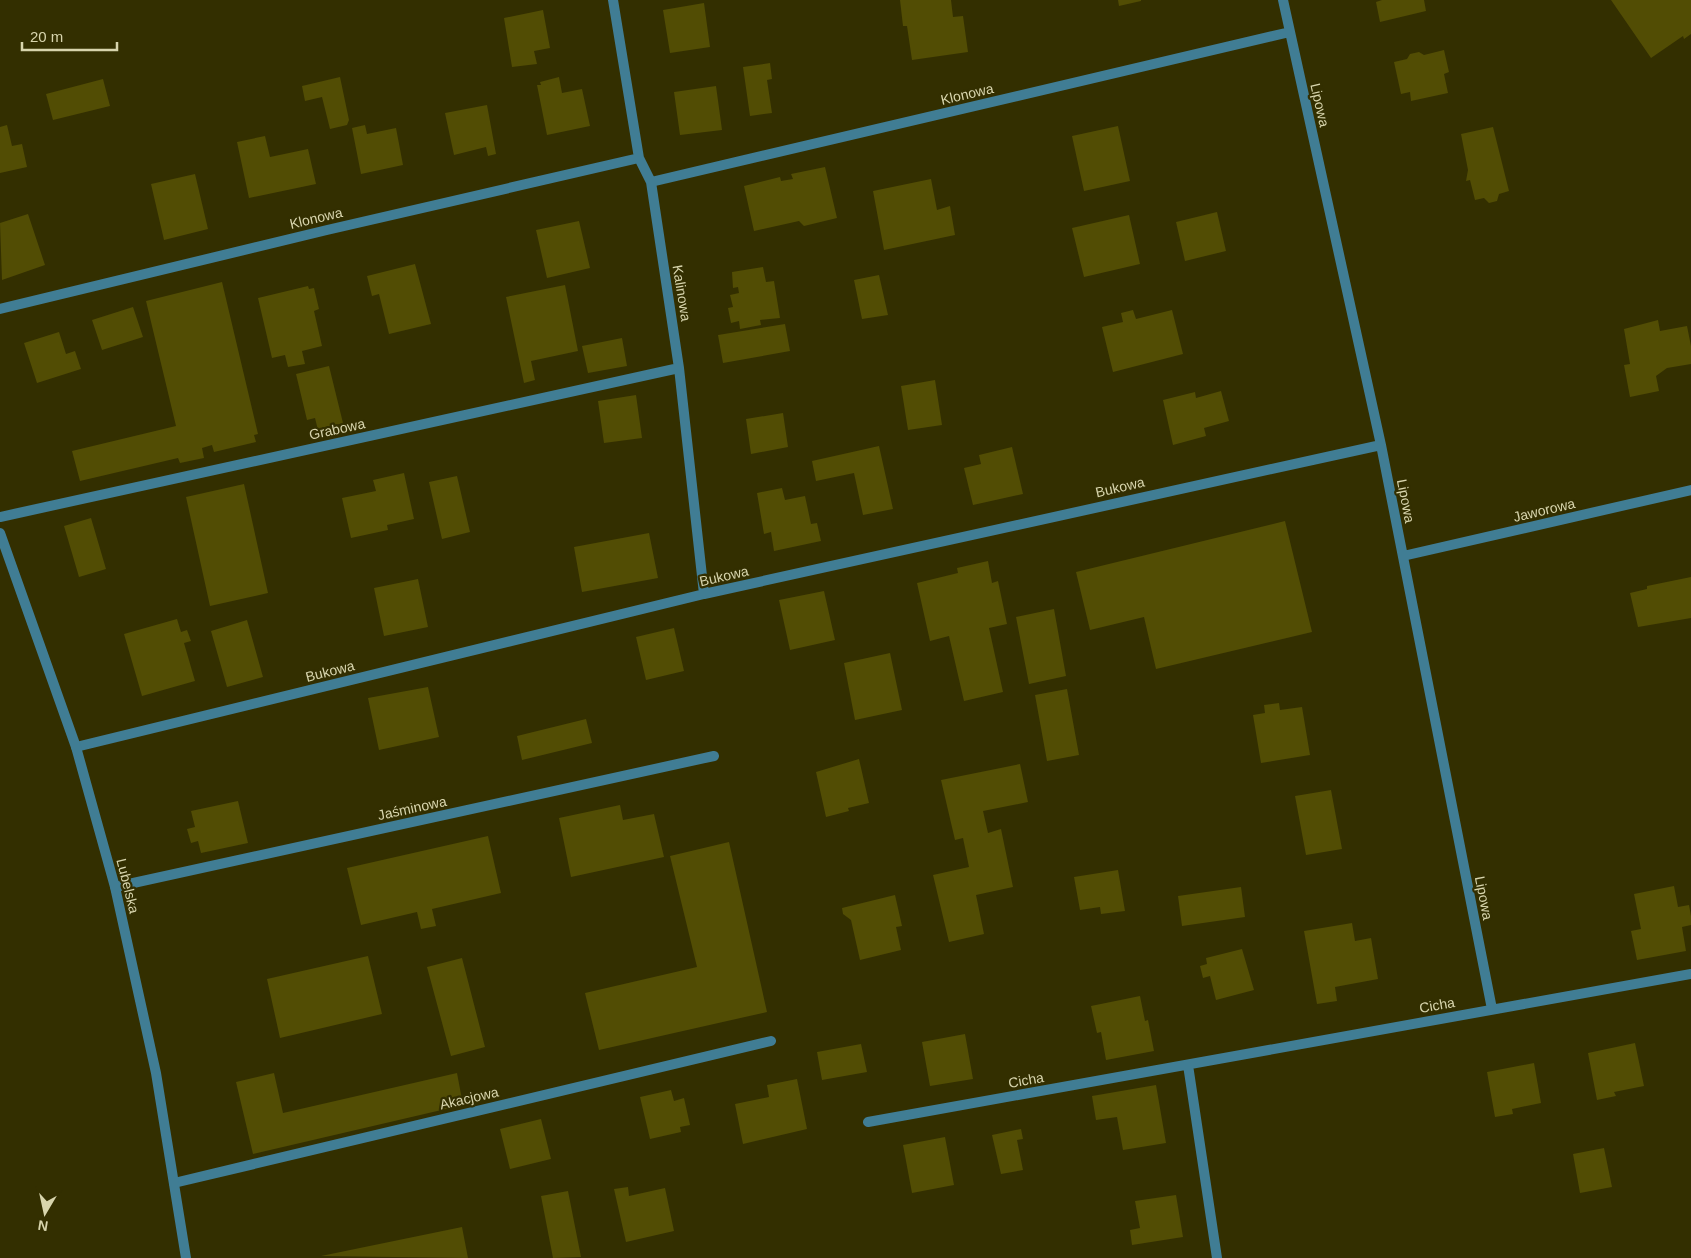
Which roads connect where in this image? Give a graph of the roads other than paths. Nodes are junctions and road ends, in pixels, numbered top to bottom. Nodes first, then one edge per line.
1 (613, 0) edge
2 (1283, 0) edge
3 (1290, 32) junction
4 (639, 158) junction
5 (651, 182) junction
6 (0, 309) edge
7 (679, 368) junction
8 (1381, 445) junction
9 (1691, 490) edge
10 (0, 517) edge
11 (0, 533) edge
12 (1403, 556) junction
13 (704, 594) junction
14 (76, 747) junction
15 (714, 756) dead end
16 (115, 887) junction
17 (1691, 974) edge
18 (1492, 1010) junction
19 (771, 1041) dead end
20 (1188, 1064) junction
21 (868, 1122) dead end
22 (174, 1182) junction
23 (186, 1258) edge
24 (1217, 1258) edge

1 - 4 street, Kalinowa
2 - 3 street, Lipowa
3 - 5 street, Klonowa
3 - 8 street, Lipowa
4 - 5 street, Kalinowa
4 - 6 street, Klonowa
5 - 7 street, Kalinowa
7 - 10 street, Grabowa
7 - 13 street, Kalinowa
8 - 12 street, Lipowa
8 - 13 street, Bukowa
9 - 12 street, Jaworowa
11 - 14 street, Lubelska
12 - 18 street, Lipowa
13 - 14 street, Bukowa
14 - 16 street, Lubelska
15 - 16 street, Jaśminowa
16 - 22 street, Lubelska
17 - 18 street, Cicha
18 - 20 street, Cicha
19 - 22 street, Akacjowa
20 - 21 street, Cicha
20 - 24 street
22 - 23 street, Lubelska

